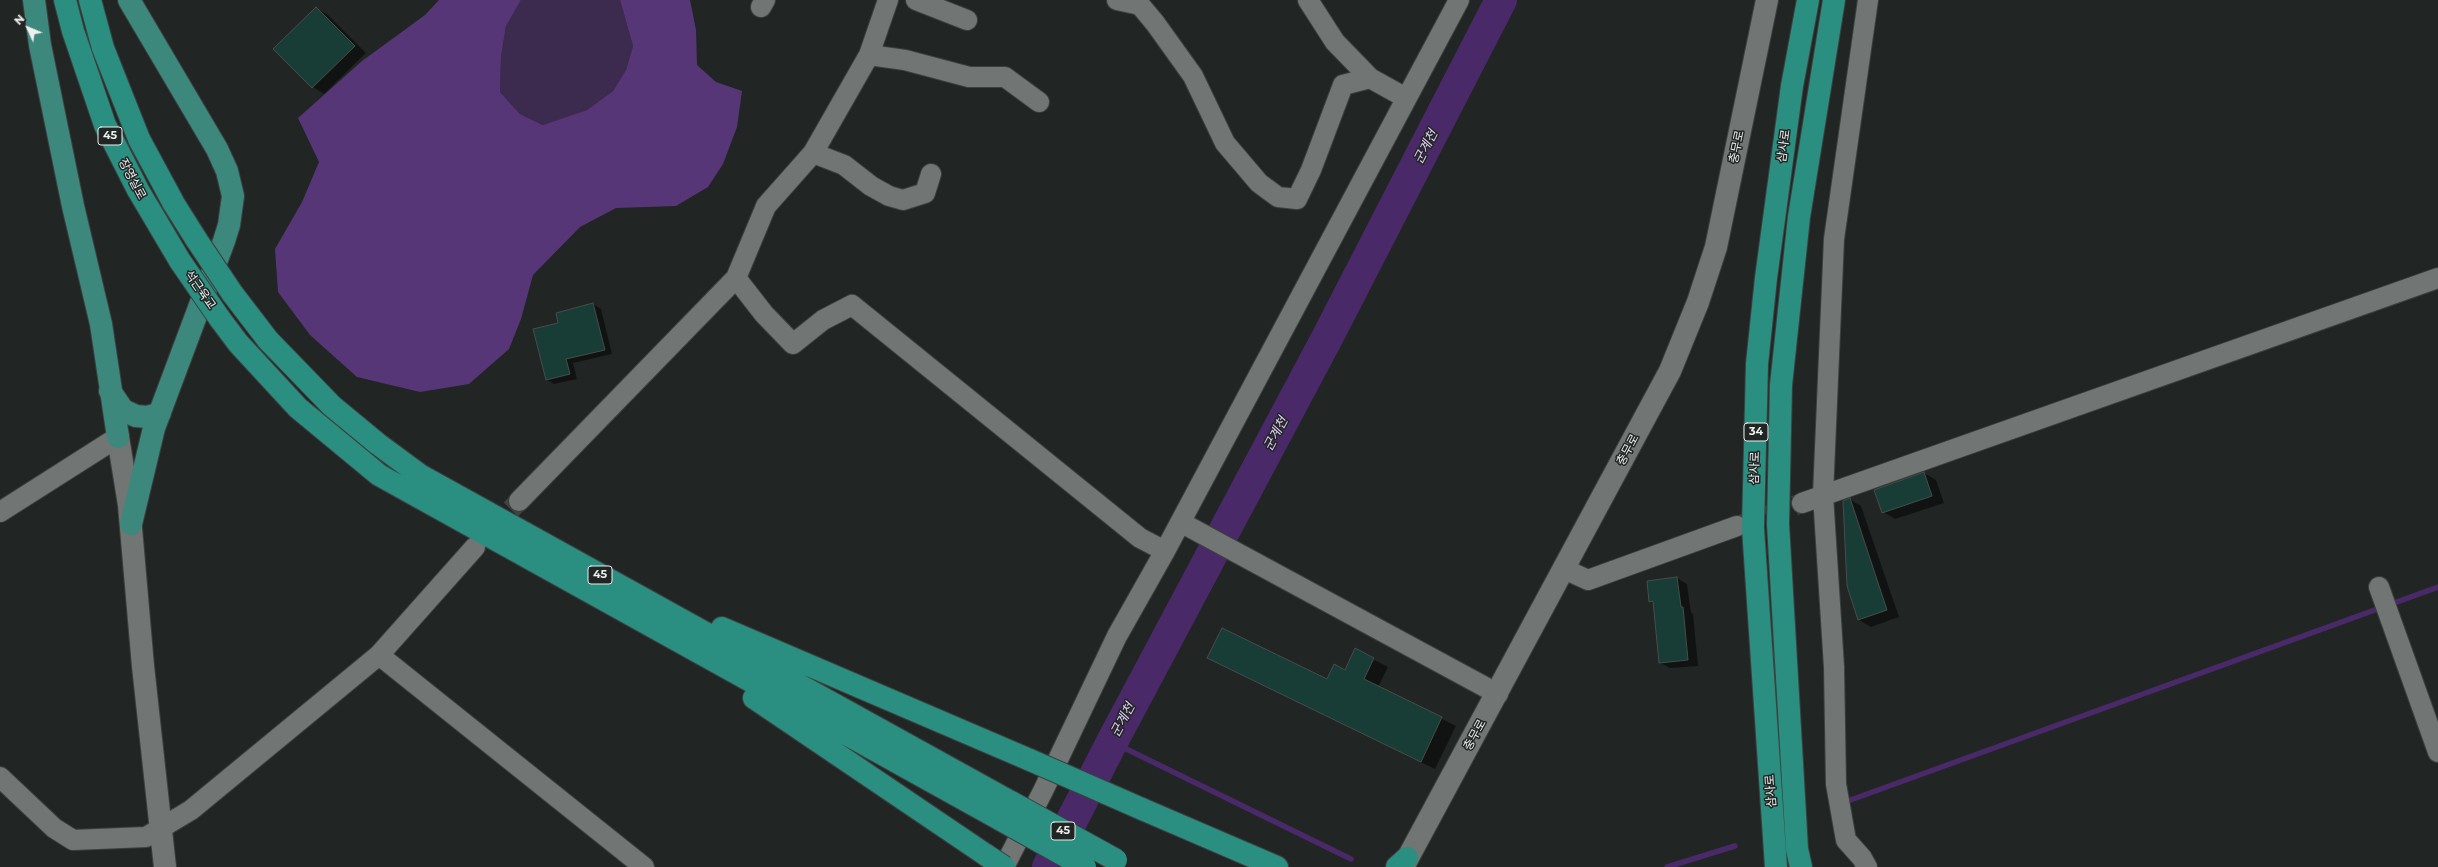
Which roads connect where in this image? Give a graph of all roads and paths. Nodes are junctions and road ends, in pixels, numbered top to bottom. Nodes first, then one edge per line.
1 (34, 0) edge
2 (66, 0) edge
3 (90, 0) edge
4 (129, 0) edge
5 (916, 0) edge
6 (1117, 0) edge
7 (1308, 0) edge
8 (1459, 0) edge
9 (1768, 0) edge
10 (1808, 0) edge
11 (1834, 0) edge
12 (1868, 0) edge
13 (882, 2) edge
14 (967, 20) dead end
15 (869, 55) junction
16 (1370, 78) junction
17 (1406, 98) junction
18 (1039, 102) dead end
19 (813, 153) junction
20 (931, 174) dead end
21 (196, 239) joint
22 (180, 261) joint
23 (736, 278) junction
24 (2438, 278) edge
25 (110, 391) junction
26 (160, 413) junction
27 (118, 437) junction
28 (1823, 495) junction
29 (519, 501) tunnel mouth
30 (1802, 503) tunnel mouth
31 (0, 512) edge
32 (131, 524) junction
33 (1736, 526) tunnel mouth
34 (1189, 528) junction
35 (475, 547) tunnel mouth
36 (1165, 551) junction
37 (1564, 569) junction
38 (606, 578) junction
39 (2379, 587) dead end
40 (633, 617) junction
41 (379, 655) junction
42 (1498, 694) junction
43 (2438, 752) edge
44 (0, 777) edge
45 (1006, 811) junction
46 (162, 828) junction
47 (1799, 858) edge
48 (1122, 864) edge
49 (1403, 865) edge
50 (165, 867) edge
51 (644, 867) edge
52 (1004, 867) edge
53 (1085, 867) edge
54 (1277, 867) edge
55 (1776, 867) edge
56 (1867, 867) edge

1 - 25 main road
2 - 22 highway, 장영실로 / 45
3 - 21 highway, 장영실로 / 45
4 - 26 main road
5 - 14 street
6 - 16 street
7 - 16 street
8 - 17 street
9 - 37 street, 충무로
10 - 55 highway, 삼사로 / 34
11 - 47 highway, 삼사로 / 34
12 - 28 street
13 - 15 street
15 - 18 street
15 - 19 street
16 - 17 street
17 - 34 street
19 - 20 street
19 - 23 street
21 - 38 highway, 석근육교 / 45, bridge
22 - 40 highway, 석근육교 / 45, bridge
23 - 29 street
23 - 36 street
24 - 28 street
25 - 26 main road
25 - 27 main road
26 - 32 main road
27 - 31 street
27 - 32 street
28 - 30 street
28 - 56 street
32 - 46 street
33 - 37 street
34 - 36 street
34 - 42 street
35 - 41 street
36 - 52 street
37 - 42 street, 충무로
38 - 45 highway, 45
38 - 54 highway, bridge
39 - 43 street
40 - 45 highway, 45
40 - 52 highway, bridge
41 - 46 street
41 - 51 street
42 - 49 street, 충무로
44 - 46 street
45 - 48 highway, 45, bridge
45 - 53 highway, 45, bridge
46 - 50 street

